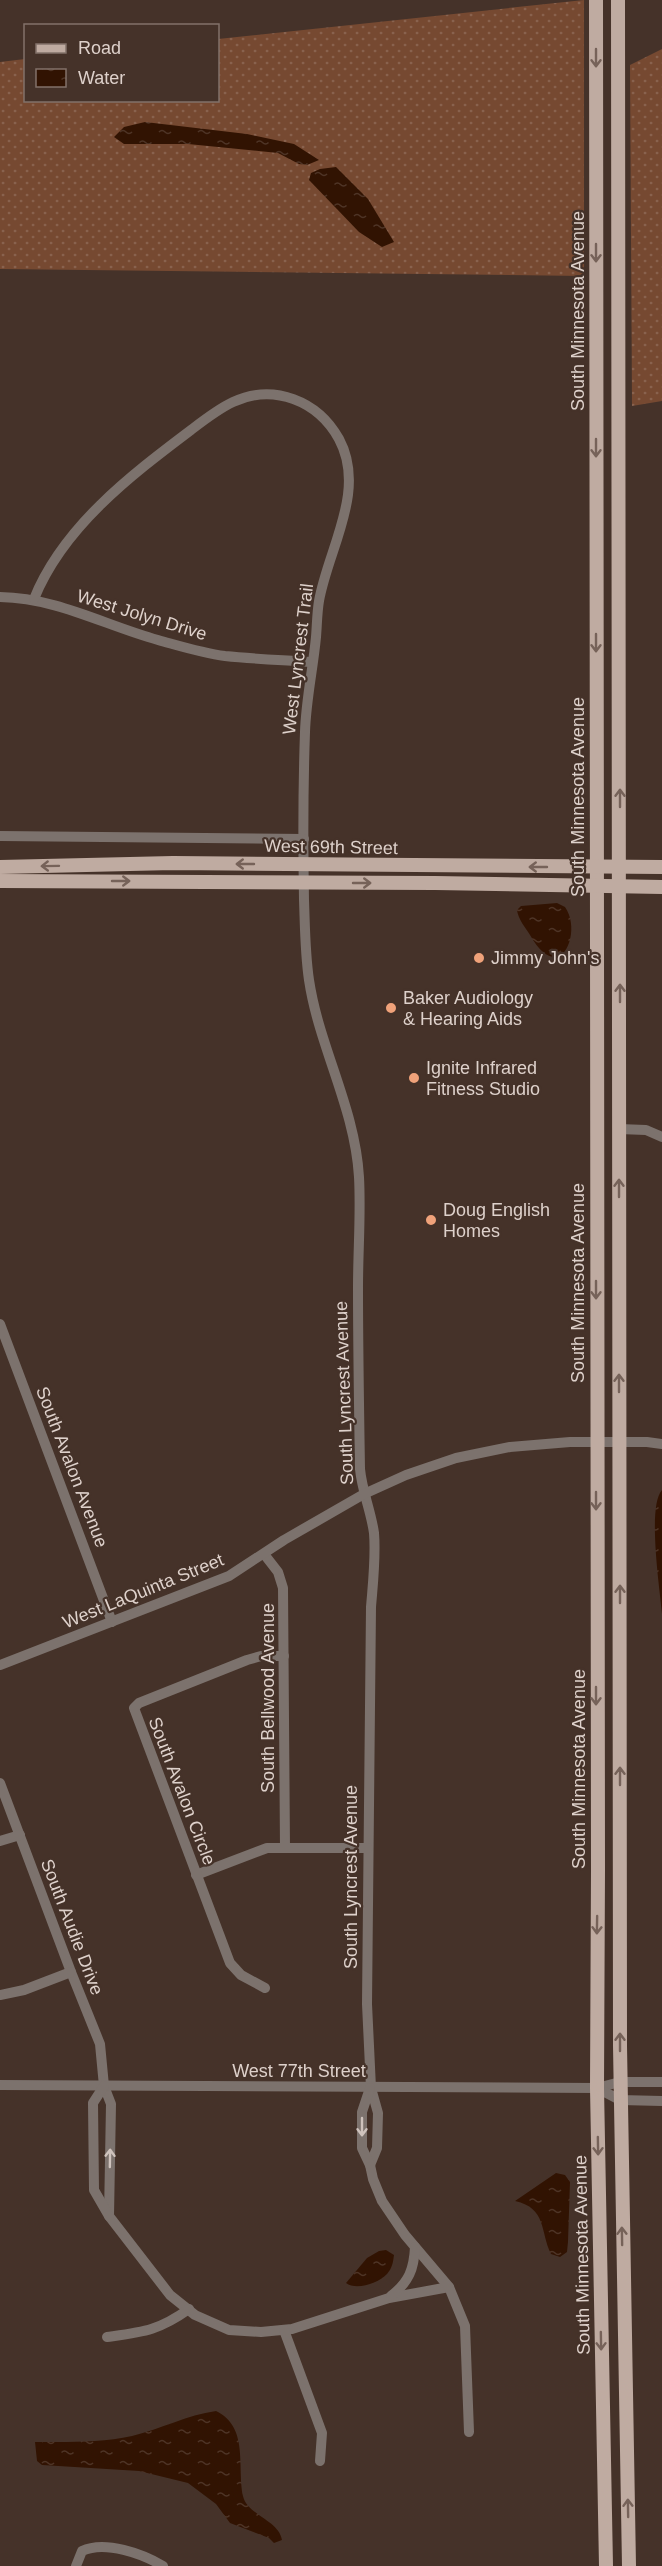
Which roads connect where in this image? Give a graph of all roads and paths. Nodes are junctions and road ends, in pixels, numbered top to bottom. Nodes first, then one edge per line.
1 (596, 0) edge
2 (618, 0) edge
3 (0, 597) edge
4 (34, 599) junction
5 (312, 662) junction
6 (0, 836) edge
7 (304, 839) junction
8 (304, 864) junction
9 (0, 867) edge
10 (620, 867) junction
11 (662, 867) edge
12 (596, 868) junction
13 (0, 881) edge
14 (304, 882) junction
15 (596, 886) junction
16 (620, 887) junction
17 (662, 887) edge
18 (619, 1129) junction
19 (662, 1137) edge
20 (0, 1324) edge
21 (3, 1341) edge
22 (596, 1442) junction
23 (620, 1442) junction
24 (662, 1444) edge
25 (364, 1494) junction
26 (264, 1554) junction
27 (112, 1622) junction
28 (284, 1656) junction
29 (0, 1665) edge
30 (0, 1783) edge
31 (20, 1835) junction
32 (0, 1841) edge
33 (285, 1848) junction
34 (368, 1848) junction
35 (196, 1875) junction
36 (71, 1972) junction
37 (265, 1988) dead end
38 (0, 1995) edge
39 (620, 2082) junction
40 (662, 2082) edge
41 (0, 2085) edge
42 (104, 2086) junction
43 (370, 2088) junction
44 (597, 2088) junction
45 (620, 2100) junction
46 (662, 2102) edge
47 (370, 2165) junction
48 (109, 2216) junction
49 (415, 2247) junction
50 (449, 2288) junction
51 (388, 2298) junction
52 (189, 2309) junction
53 (284, 2330) junction
54 (107, 2337) dead end
55 (469, 2432) dead end
56 (320, 2461) dead end
57 (76, 2566) edge
58 (164, 2566) edge
59 (606, 2566) edge
60 (629, 2566) edge

1 -> 12 main road, South Minnesota Avenue
10 -> 2 main road
3 - 4 street, West Jolyn Drive
4 - 5 street, West Jolyn Drive
4 - 5 street, West Lyncrest Trail
5 - 7 street, West Lyncrest Trail
6 - 7 street, West 69th Street
7 - 8 street, West Lyncrest Trail
8 -> 9 main road, West 69th Street
12 -> 8 main road, West 69th Street
8 - 14 street, South Lyncrest Avenue
10 - 11 main road, West 69th Street
10 - 12 main road, West 69th Street
10 - 16 main road
12 - 15 main road, South Minnesota Avenue
13 -> 14 main road, West 69th Street
14 -> 15 main road, West 69th Street
14 - 25 street, South Lyncrest Avenue
15 - 16 main road, West 69th Street
15 -> 22 main road, South Minnesota Avenue
16 - 17 main road, West 69th Street
18 -> 16 main road
18 - 19 street
23 -> 18 main road
20 - 21 street, South Avalon Avenue
21 - 27 street, South Avalon Avenue
22 - 23 street, West LaQuinta Street
22 - 25 street, West LaQuinta Street
22 -> 44 main road, South Minnesota Avenue
23 - 24 street, West LaQuinta Street
39 -> 23 main road
25 - 26 street, West LaQuinta Street
25 - 34 street, South Lyncrest Avenue
26 - 27 street, West LaQuinta Street
26 - 28 street, South Bellwood Avenue
27 - 29 street, West LaQuinta Street
28 - 33 street, South Bellwood Avenue
28 - 35 street, South Avalon Circle
30 - 31 street, South Audie Drive
31 - 32 street
31 - 36 street, South Audie Drive
33 - 34 street
33 - 35 street
34 - 43 street, South Lyncrest Avenue
35 - 37 street, South Avalon Circle
36 - 38 street
36 - 42 street, South Audie Drive
39 - 40 street, West 77th Street
39 - 44 street, West 77th Street
39 - 45 main road
41 - 42 street, West 77th Street
42 - 43 street, West 77th Street
48 -> 42 street, South Audie Drive
42 - 48 street
43 - 44 street, West 77th Street
43 - 47 street
43 -> 47 street
44 - 45 street, West 77th Street
44 -> 59 main road, South Minnesota Avenue
45 - 46 street, West 77th Street
60 -> 45 main road
47 - 49 street
48 - 52 street
49 - 50 street
49 - 51 street
50 - 51 street
50 - 55 street
51 - 53 street
52 - 53 street
52 - 54 street
53 - 56 street
57 - 58 street

